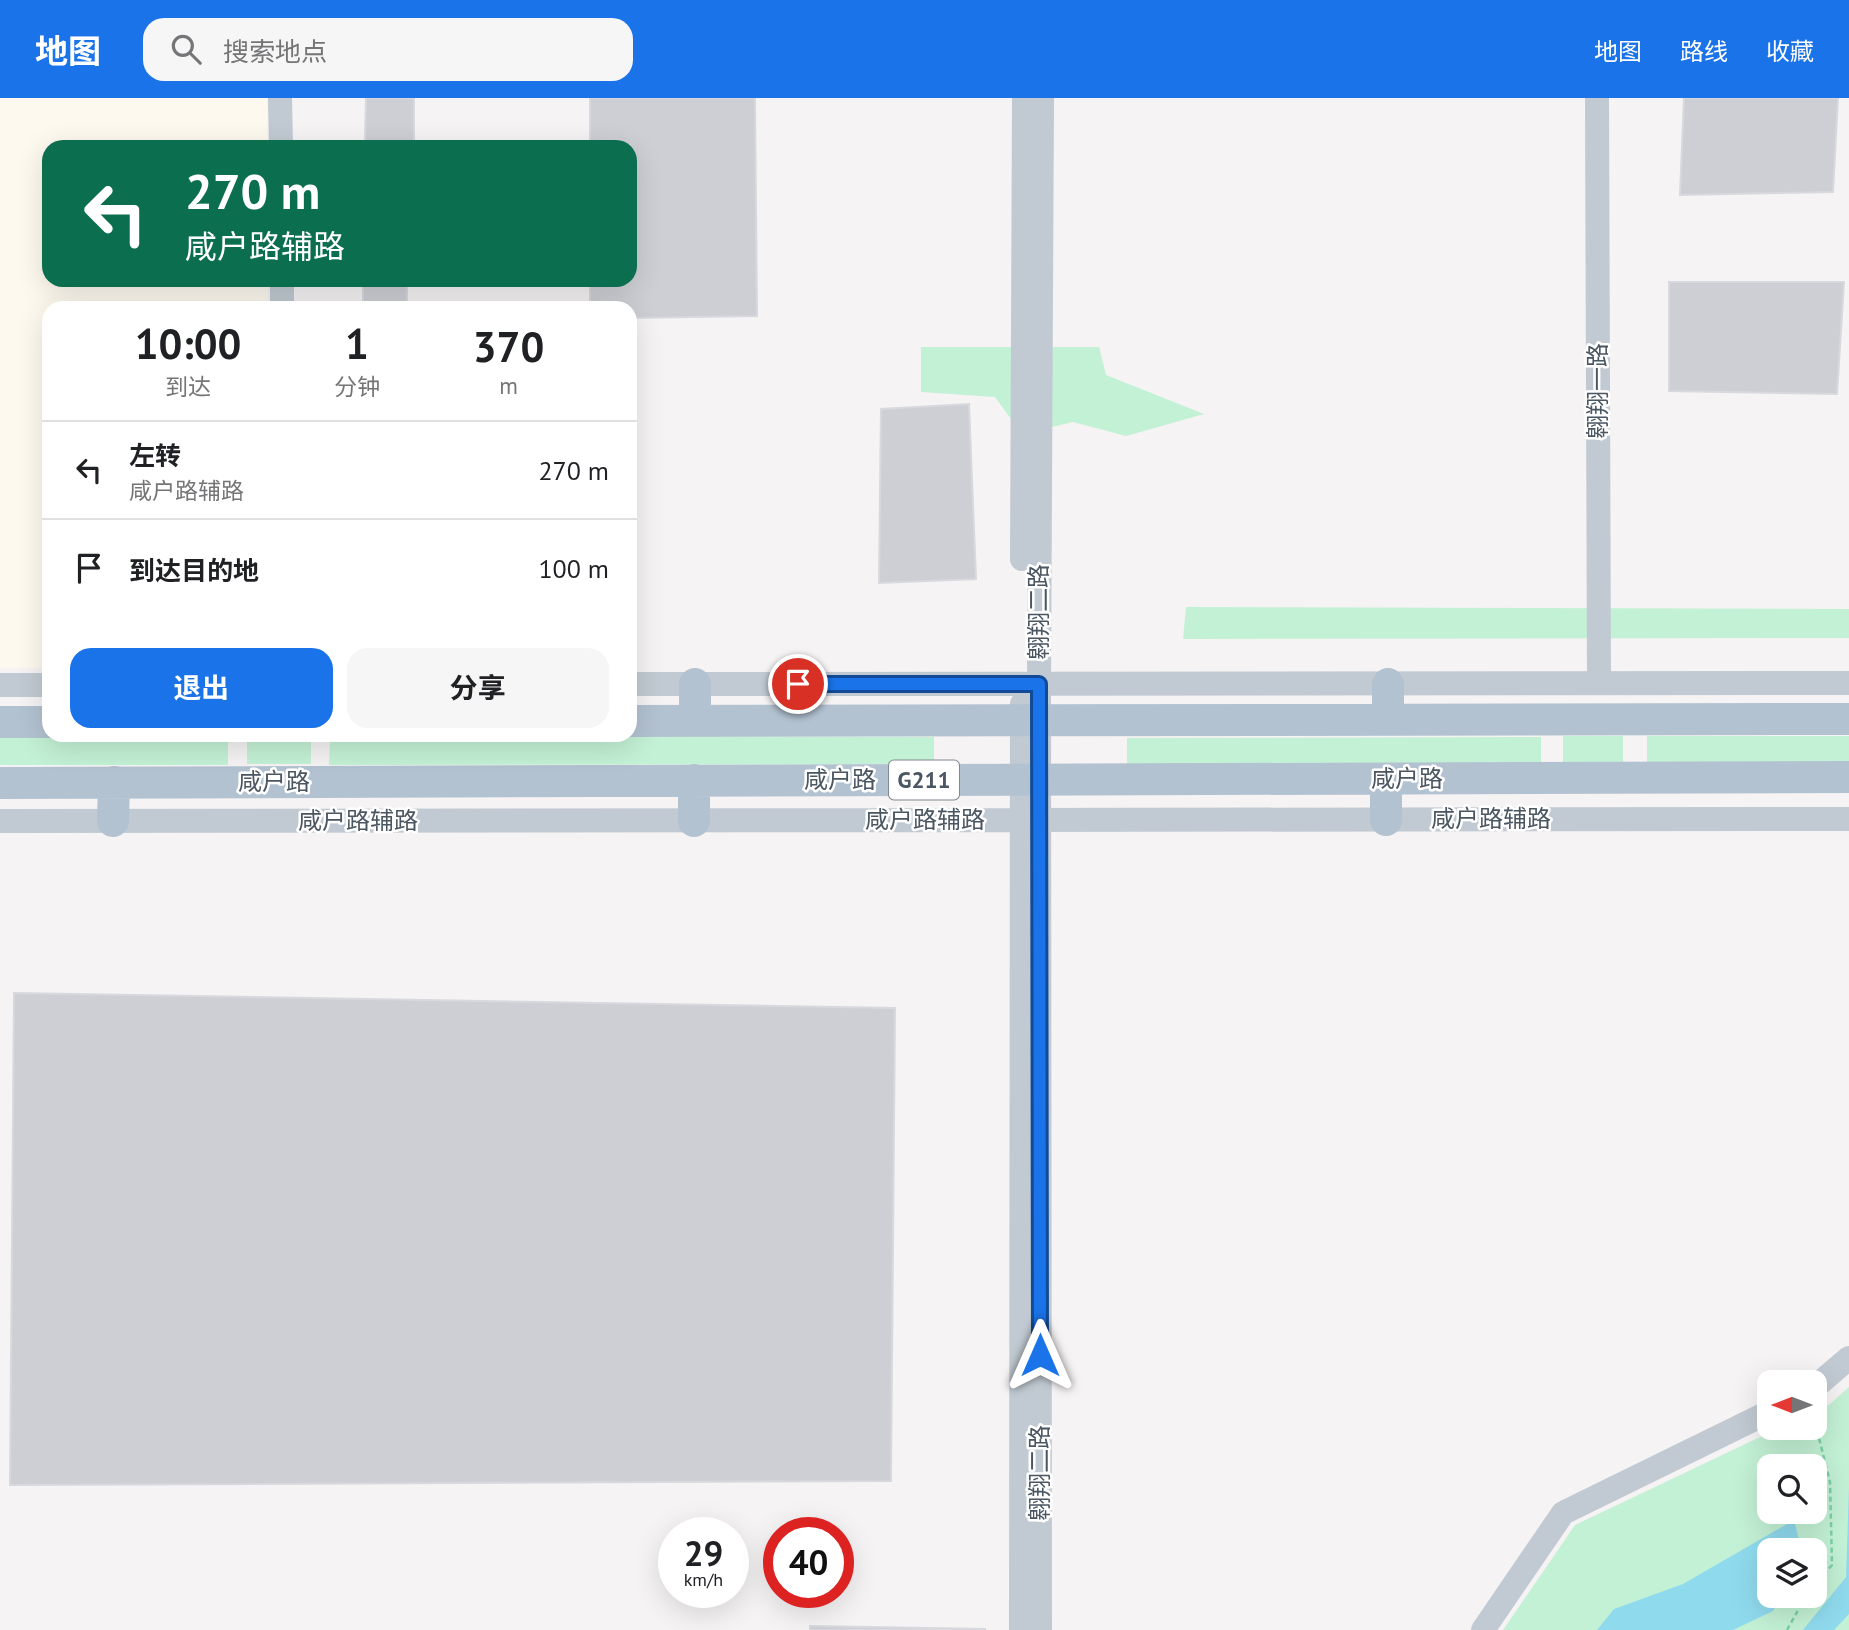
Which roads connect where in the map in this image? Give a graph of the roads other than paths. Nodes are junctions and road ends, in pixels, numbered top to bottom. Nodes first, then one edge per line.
1 (280, 98) edge
2 (1024, 98) edge
3 (1042, 98) edge
4 (1597, 98) edge
5 (281, 140) edge
6 (1599, 683) junction
7 (1849, 683) edge
8 (0, 684) edge
9 (42, 684) edge
10 (637, 684) edge
11 (695, 684) junction
12 (1030, 684) junction
13 (1388, 684) junction
14 (1849, 719) edge
15 (1031, 720) junction
16 (1388, 720) junction
17 (637, 721) edge
18 (695, 721) junction
19 (0, 722) edge
20 (42, 722) edge
21 (1849, 778) edge
22 (1031, 779) junction
23 (1386, 779) junction
24 (694, 780) junction
25 (114, 782) junction
26 (0, 783) edge
27 (1849, 819) edge
28 (1031, 820) junction
29 (1386, 820) junction
30 (0, 821) edge
31 (113, 821) junction
32 (694, 821) junction
33 (1849, 1358) edge
34 (1827, 1377) edge
35 (1757, 1418) edge
36 (1021, 1630) edge
37 (1040, 1630) edge
38 (1483, 1630) edge

1 - 5 street
2 - 12 street, 翱翔二路
3 - 12 street, 翱翔二路
4 - 6 street, 翱翔一路
6 - 7 street
6 - 13 street
8 - 9 street
10 - 11 street
11 - 12 street
11 - 18 main road
12 - 13 street
12 - 15 street, 翱翔二路
13 - 16 main road
14 - 16 main road
15 - 16 main road
15 - 18 main road
15 - 22 street, 翱翔二路
17 - 18 main road
19 - 20 main road
21 - 23 main road, 咸户路 / G211
22 - 23 main road, 咸户路 / G211
22 - 24 main road, 咸户路 / G211
22 - 28 street, 翱翔二路
23 - 29 main road
24 - 25 main road, 咸户路 / G211
24 - 32 main road
25 - 26 main road, 咸户路 / G211
25 - 31 main road
27 - 29 street, 咸户路辅路
28 - 29 street, 咸户路辅路
28 - 32 street, 咸户路辅路
28 - 36 street, 翱翔二路
28 - 37 street, 翱翔二路
30 - 31 street, 咸户路辅路
31 - 32 street, 咸户路辅路
33 - 34 street
35 - 38 street

